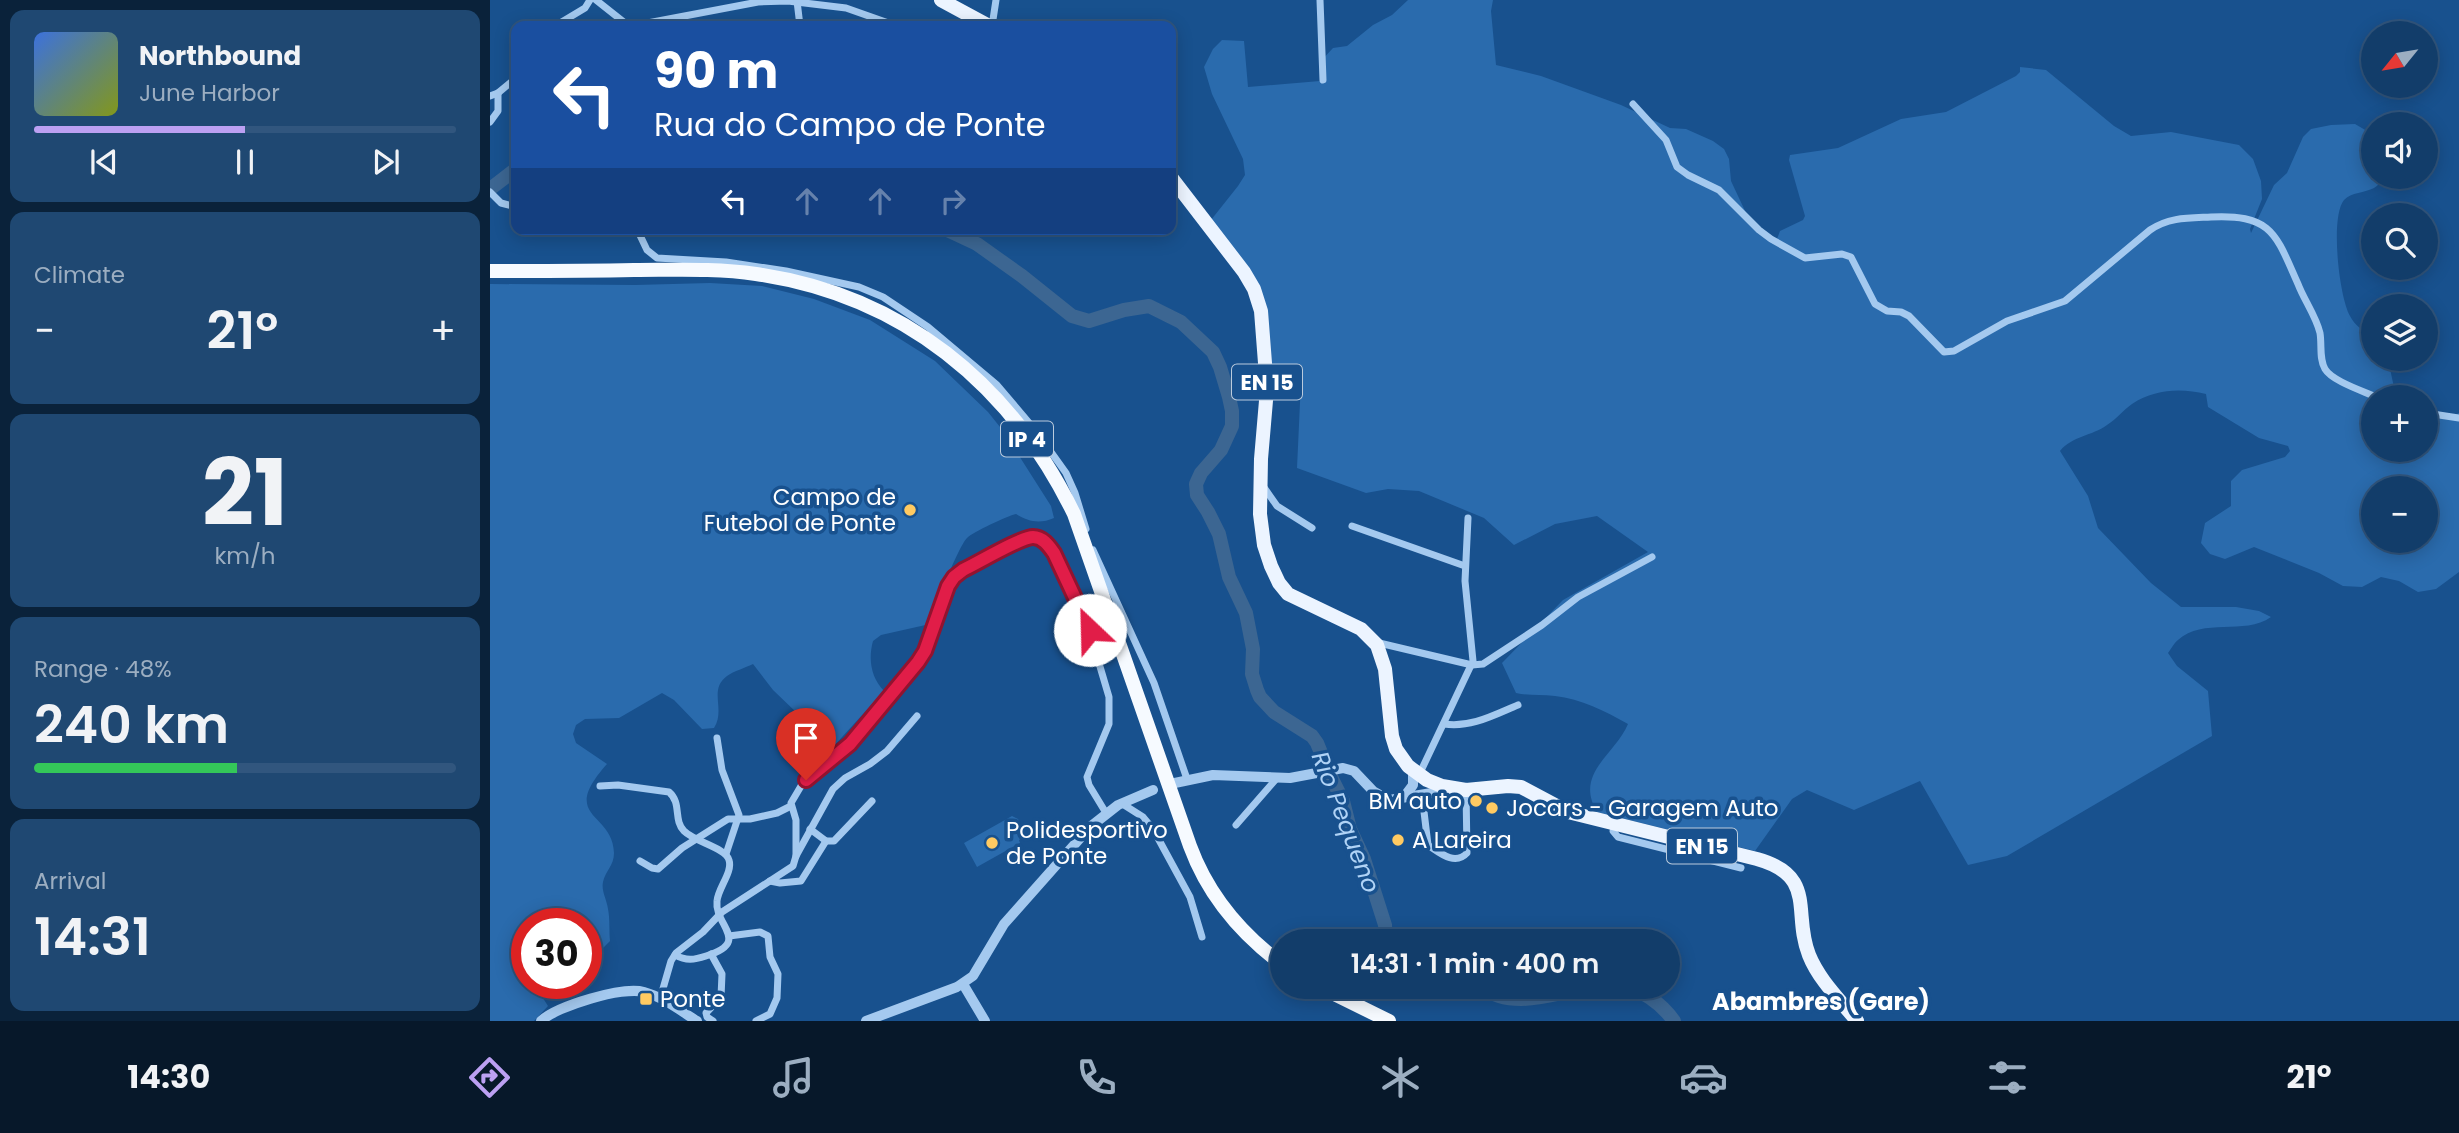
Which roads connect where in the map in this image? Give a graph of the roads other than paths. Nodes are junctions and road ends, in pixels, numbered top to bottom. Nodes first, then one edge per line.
1 (590, 0) edge
2 (596, 0) edge
3 (941, 0) edge
4 (996, 0) edge
5 (1320, 0) edge
6 (797, 1) edge
7 (563, 21) edge
8 (622, 21) edge
9 (658, 21) edge
10 (799, 21) edge
11 (883, 21) edge
12 (981, 21) edge
13 (992, 21) edge
14 (1323, 79) dead end
15 (511, 83) edge
16 (494, 94) edge
17 (1633, 104) dead end
18 (490, 122) edge
19 (1176, 183) edge
20 (491, 193) edge
21 (511, 206) edge
22 (640, 235) edge
23 (490, 271) edge
24 (490, 278) edge
25 (2361, 390) edge
26 (2438, 415) edge
27 (2459, 418) edge
28 (1260, 480) junction
29 (1468, 518) dead end
30 (1352, 526) dead end
31 (1312, 528) dead end
32 (1652, 557) dead end
33 (1465, 566) junction
34 (1374, 641) junction
35 (1472, 665) junction
36 (1518, 705) dead end
37 (916, 716) dead end
38 (1444, 724) junction
39 (717, 738) dead end
40 (1278, 778) junction
41 (1187, 779) junction
42 (1170, 784) dead end
43 (600, 786) dead end
44 (1417, 787) junction
45 (1461, 789) junction
46 (1153, 790) dead end
47 (872, 801) dead end
48 (1121, 803) junction
49 (791, 806) junction
50 (1106, 813) junction
51 (738, 819) junction
52 (1615, 823) junction
53 (1237, 825) dead end
54 (810, 830) junction
55 (696, 839) junction
56 (826, 841) junction
57 (726, 854) junction
58 (796, 856) junction
59 (640, 861) dead end
60 (1741, 868) dead end
61 (770, 881) junction
62 (719, 915) junction
63 (729, 936) junction
64 (1202, 937) dead end
65 (712, 954) junction
66 (675, 955) junction
67 (1270, 955) edge
68 (1270, 963) edge
69 (962, 984) junction
70 (660, 999) junction
71 (1329, 999) edge
72 (1344, 999) edge
73 (541, 1021) edge
74 (697, 1021) edge
75 (713, 1021) edge
76 (756, 1021) edge
77 (866, 1021) edge
78 (985, 1021) edge
79 (1373, 1021) edge
80 (1389, 1021) edge
81 (1857, 1021) edge

1 - 7 street
2 - 8 street
3 - 12 main road
4 - 13 street
5 - 14 street
6 - 9 street
6 - 10 street
6 - 11 street
15 - 16 street
16 - 18 street
17 - 25 street
19 - 28 main road, EN 15
20 - 21 street
22 - 41 street
23 - 67 highway, IP 4
24 - 68 highway, IP 4
26 - 27 street
28 - 31 street
28 - 34 main road, EN 15
29 - 33 street
30 - 33 street
32 - 35 street
33 - 35 street
34 - 35 street
34 - 44 main road
35 - 38 street
36 - 38 street
37 - 54 street
38 - 44 street
39 - 51 street
40 - 41 street
40 - 44 street
40 - 53 street
41 - 42 street
43 - 55 street
44 - 45 main road, EN 15
44 - 45 street
45 - 52 main road, EN 15
46 - 48 street
47 - 56 street
48 - 50 street
48 - 64 street
49 - 50 street
49 - 51 street
49 - 58 street
50 - 69 street
51 - 55 street
51 - 57 street
52 - 60 street
52 - 81 main road, EN 15
54 - 56 street
54 - 58 street
55 - 57 street
55 - 59 street
56 - 61 street
57 - 62 street
58 - 61 street
61 - 62 street
62 - 63 street
62 - 66 street
63 - 65 street
63 - 76 street
65 - 66 street
65 - 75 street
66 - 70 street
69 - 77 street
69 - 78 street
70 - 73 street
70 - 74 street
71 - 79 highway
72 - 80 highway

